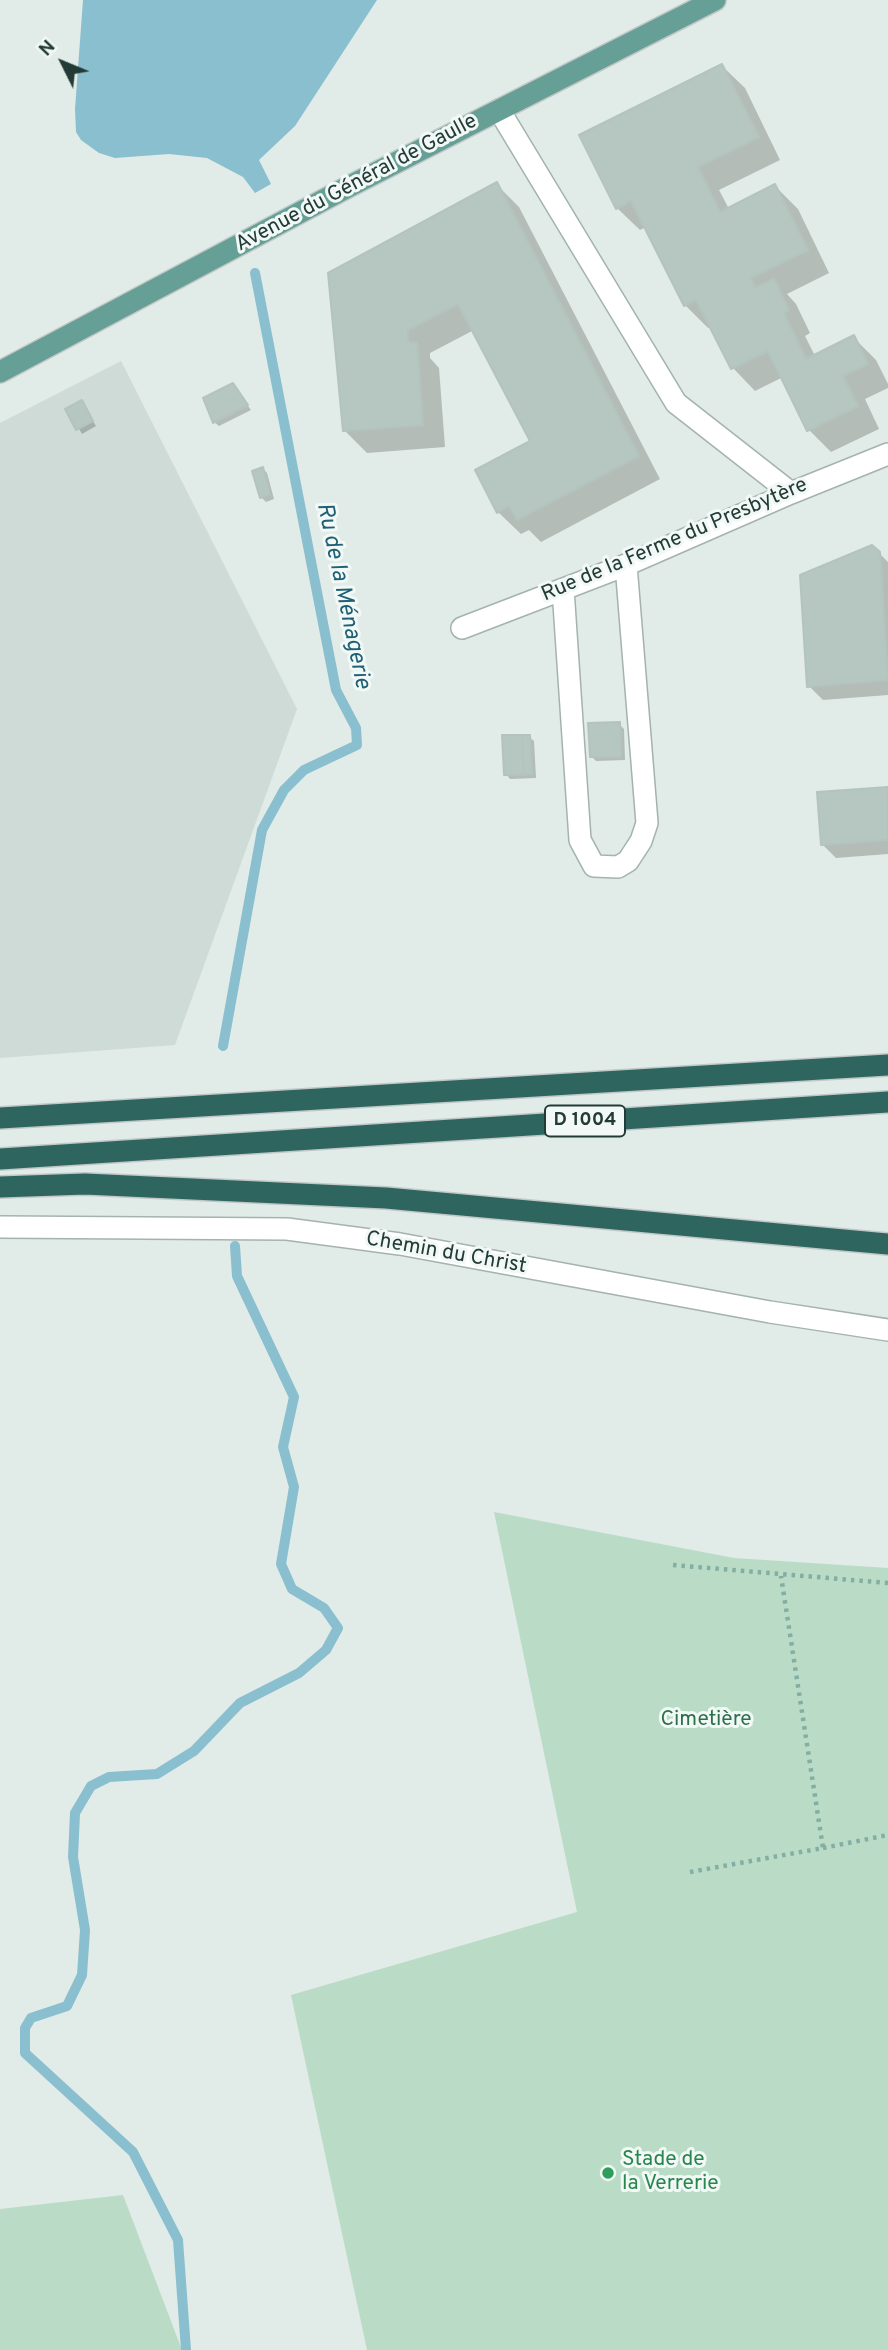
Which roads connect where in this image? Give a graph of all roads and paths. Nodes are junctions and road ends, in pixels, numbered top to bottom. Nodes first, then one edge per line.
1 (715, 0) edge
2 (499, 110) junction
3 (0, 372) edge
4 (888, 454) edge
5 (791, 493) junction
6 (626, 565) junction
7 (563, 589) junction
8 (462, 628) dead end
9 (888, 1065) edge
10 (888, 1102) edge
11 (0, 1118) edge
12 (0, 1159) edge
13 (0, 1187) edge
14 (0, 1227) edge
15 (888, 1244) edge
16 (888, 1330) edge
17 (673, 1565) dead end
18 (781, 1576) junction
19 (888, 1583) edge
20 (888, 1835) edge
21 (823, 1848) junction
22 (690, 1872) dead end

1 - 2 main road, Avenue du Général de Gaulle
2 - 3 main road, Avenue du Général de Gaulle
2 - 5 street
4 - 5 street, Rue de la Ferme du Presbytère
5 - 6 street, Rue de la Ferme du Presbytère
6 - 7 street, Rue de la Ferme du Presbytère
6 - 7 street
7 - 8 street, Rue de la Ferme du Presbytère
9 - 11 highway, D 1004
10 - 12 highway, D 1004
13 - 15 highway
14 - 16 street, Chemin du Christ
17 - 18 path
18 - 19 path
18 - 21 path
20 - 21 path
21 - 22 path

